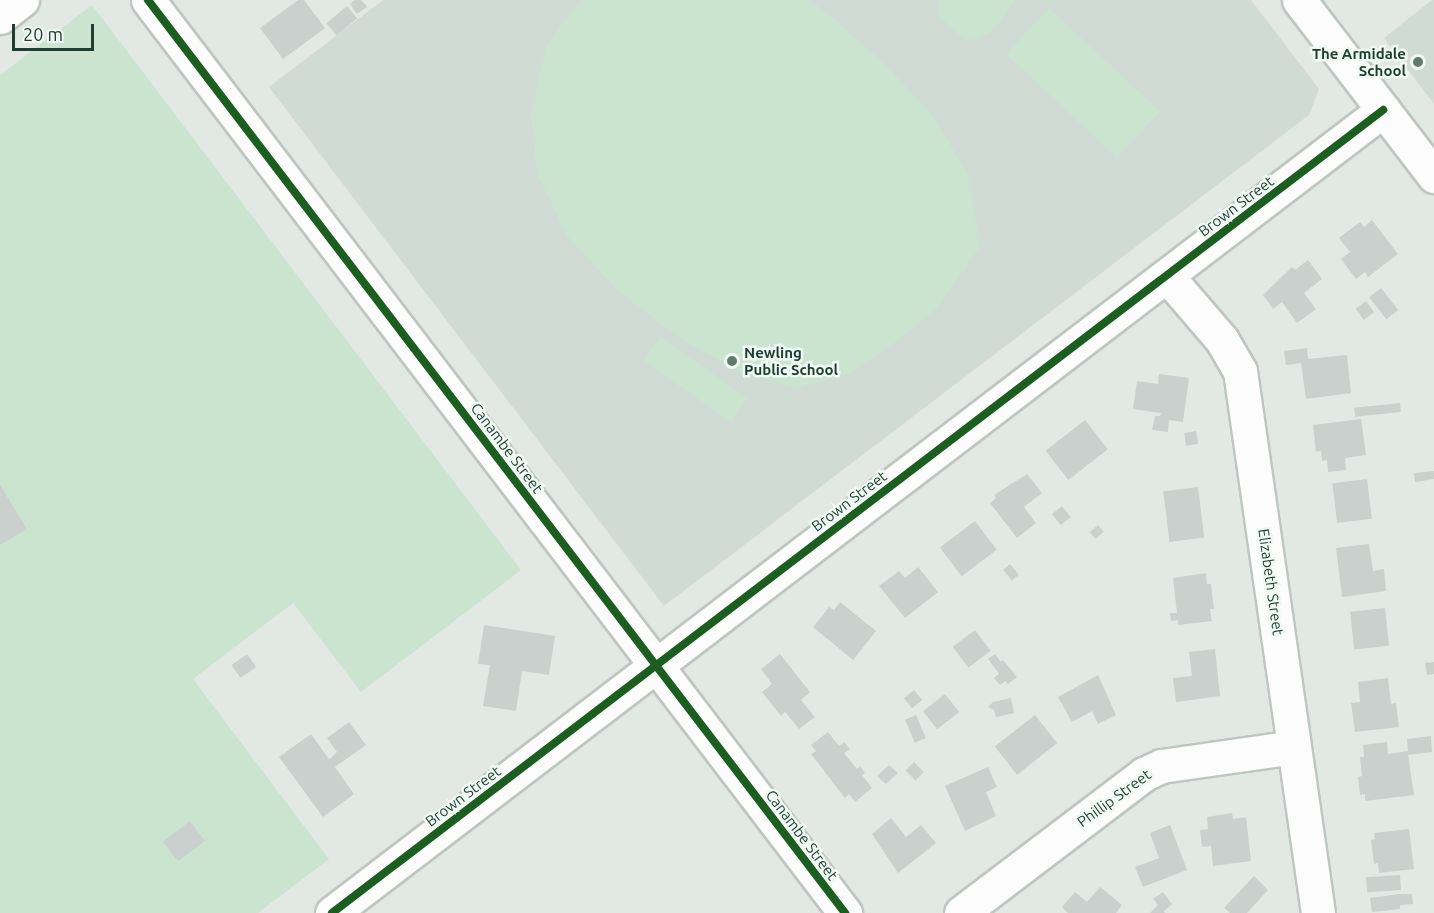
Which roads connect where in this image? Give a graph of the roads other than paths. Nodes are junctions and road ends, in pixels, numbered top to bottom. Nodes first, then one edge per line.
1 (22, 0) edge
2 (148, 0) edge
3 (1299, 0) edge
4 (0, 17) edge
5 (1383, 111) junction
6 (1434, 176) edge
7 (1167, 276) junction
8 (656, 666) junction
9 (1294, 747) junction
10 (332, 913) edge
11 (845, 913) edge
12 (961, 913) edge
13 (1318, 913) edge

1 - 4 street
2 - 8 street, Canambe Street
3 - 5 street
5 - 6 street
5 - 7 street, Brown Street
7 - 8 street, Brown Street
7 - 9 street, Elizabeth Street
8 - 10 street, Brown Street
8 - 11 street, Canambe Street
9 - 12 street, Phillip Street
9 - 13 street, Elizabeth Street

